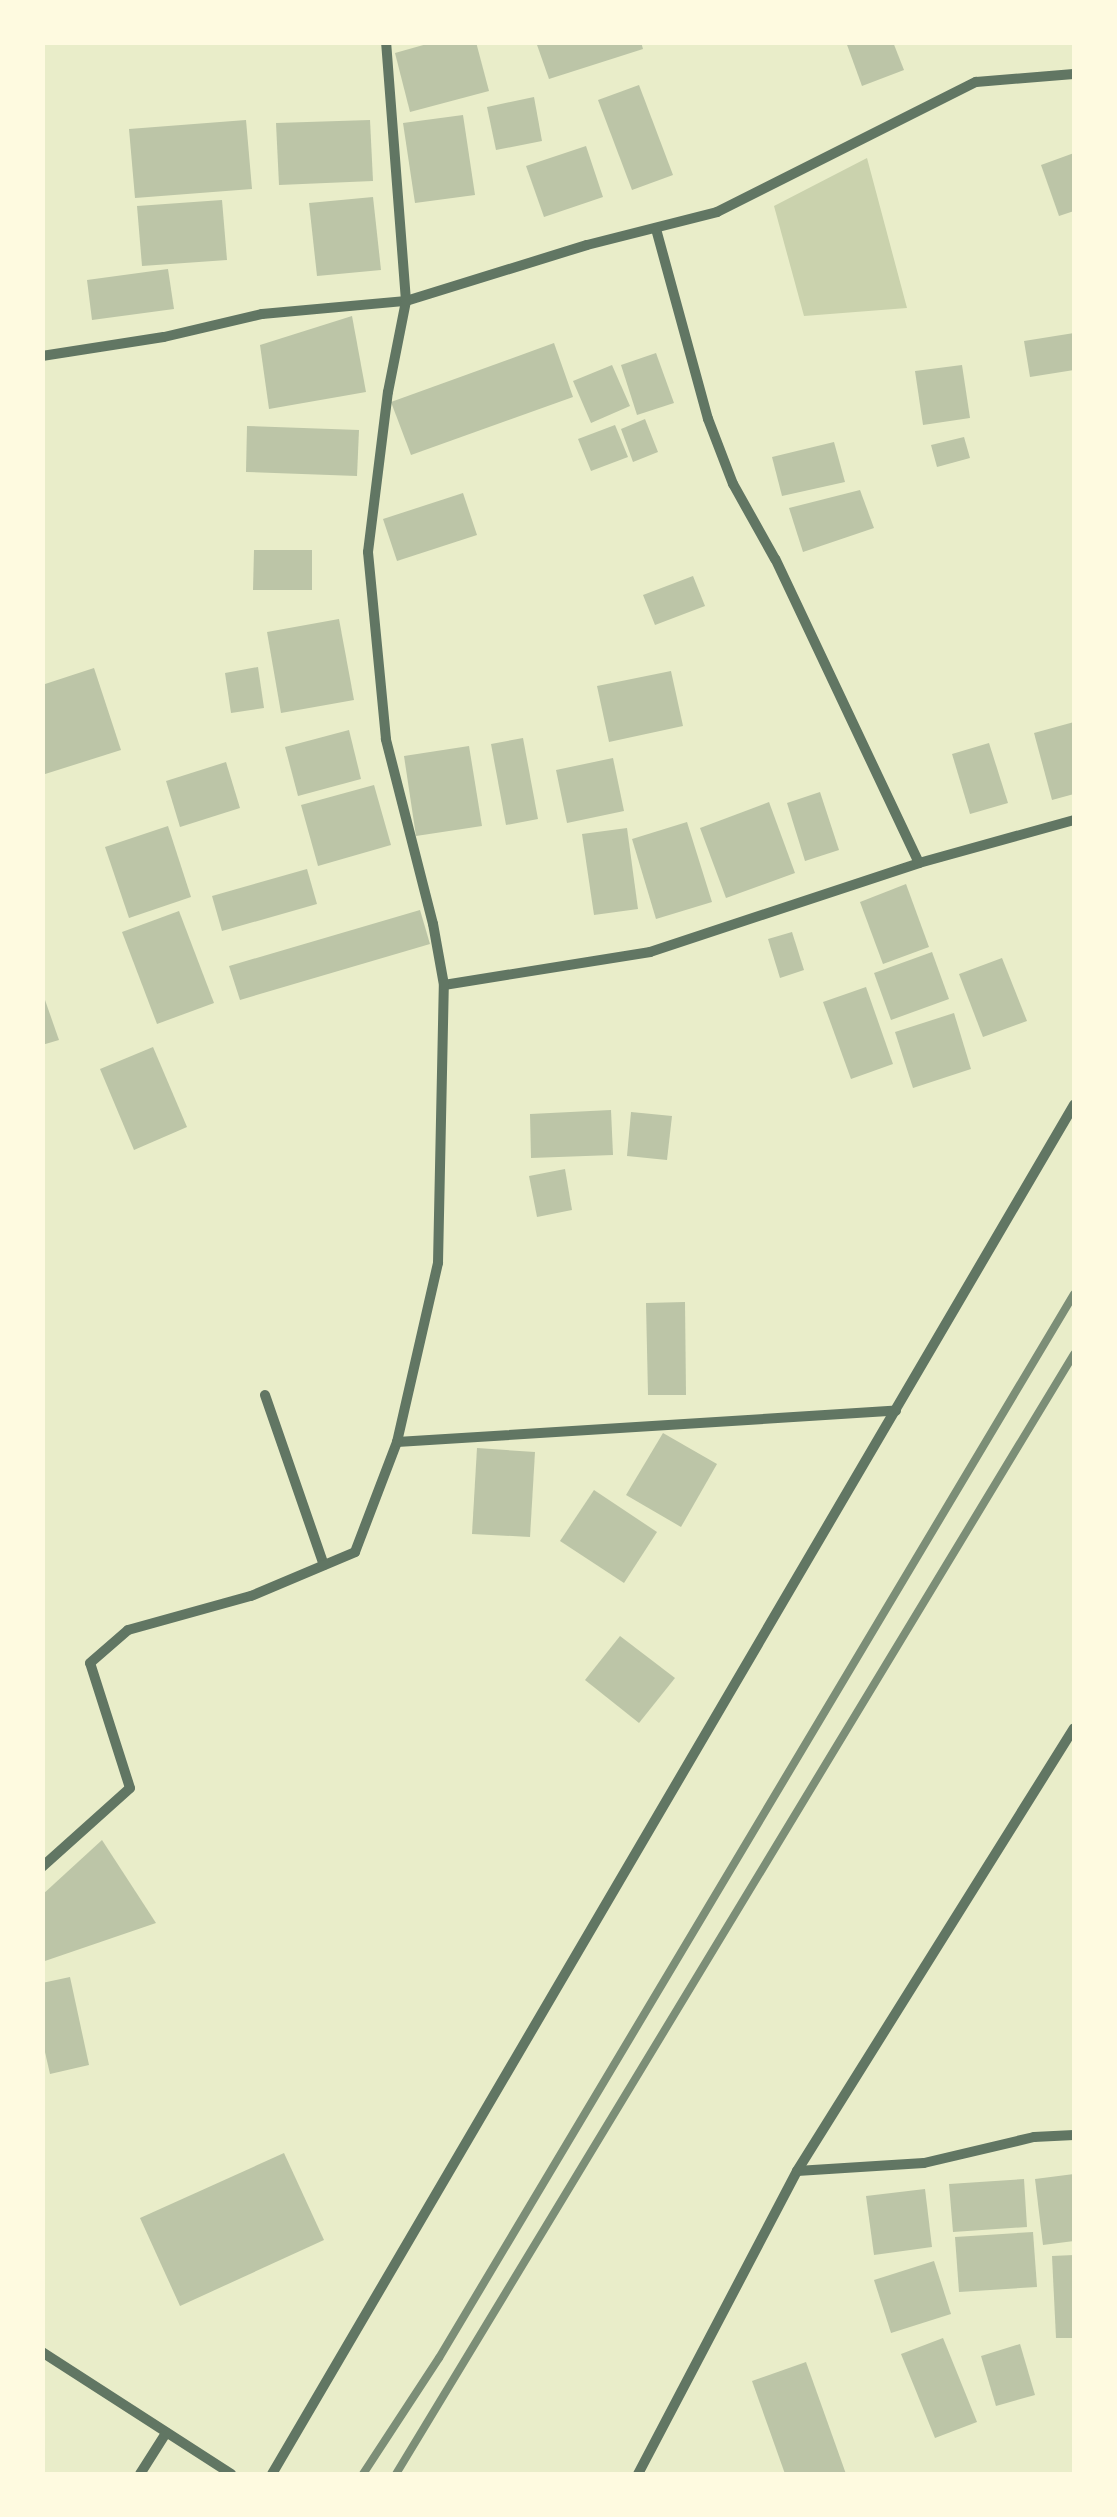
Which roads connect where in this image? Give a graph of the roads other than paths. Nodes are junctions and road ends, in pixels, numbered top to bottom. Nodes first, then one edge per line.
1 (386, 42) edge
2 (1074, 74) edge
3 (656, 229) junction
4 (406, 301) junction
5 (42, 356) edge
6 (1074, 820) edge
7 (919, 863) junction
8 (444, 985) junction
9 (1074, 1105) edge
10 (264, 1395) dead end
11 (896, 1411) junction
12 (397, 1442) junction
13 (324, 1566) junction
14 (1074, 1728) edge
15 (42, 1868) edge
16 (1074, 2135) edge
17 (797, 2170) junction
18 (42, 2352) edge
19 (166, 2433) junction
20 (140, 2474) edge
21 (231, 2474) edge
22 (272, 2474) edge
23 (638, 2474) edge

1 - 4 street
2 - 3 street
3 - 4 street
3 - 7 street
4 - 5 street
4 - 8 street
6 - 7 street
7 - 8 street
8 - 12 street
9 - 11 street
10 - 13 street
11 - 12 street
11 - 22 street
12 - 13 street
13 - 15 street
14 - 17 street
16 - 17 street
17 - 23 street
18 - 19 street
19 - 20 street
19 - 21 street

